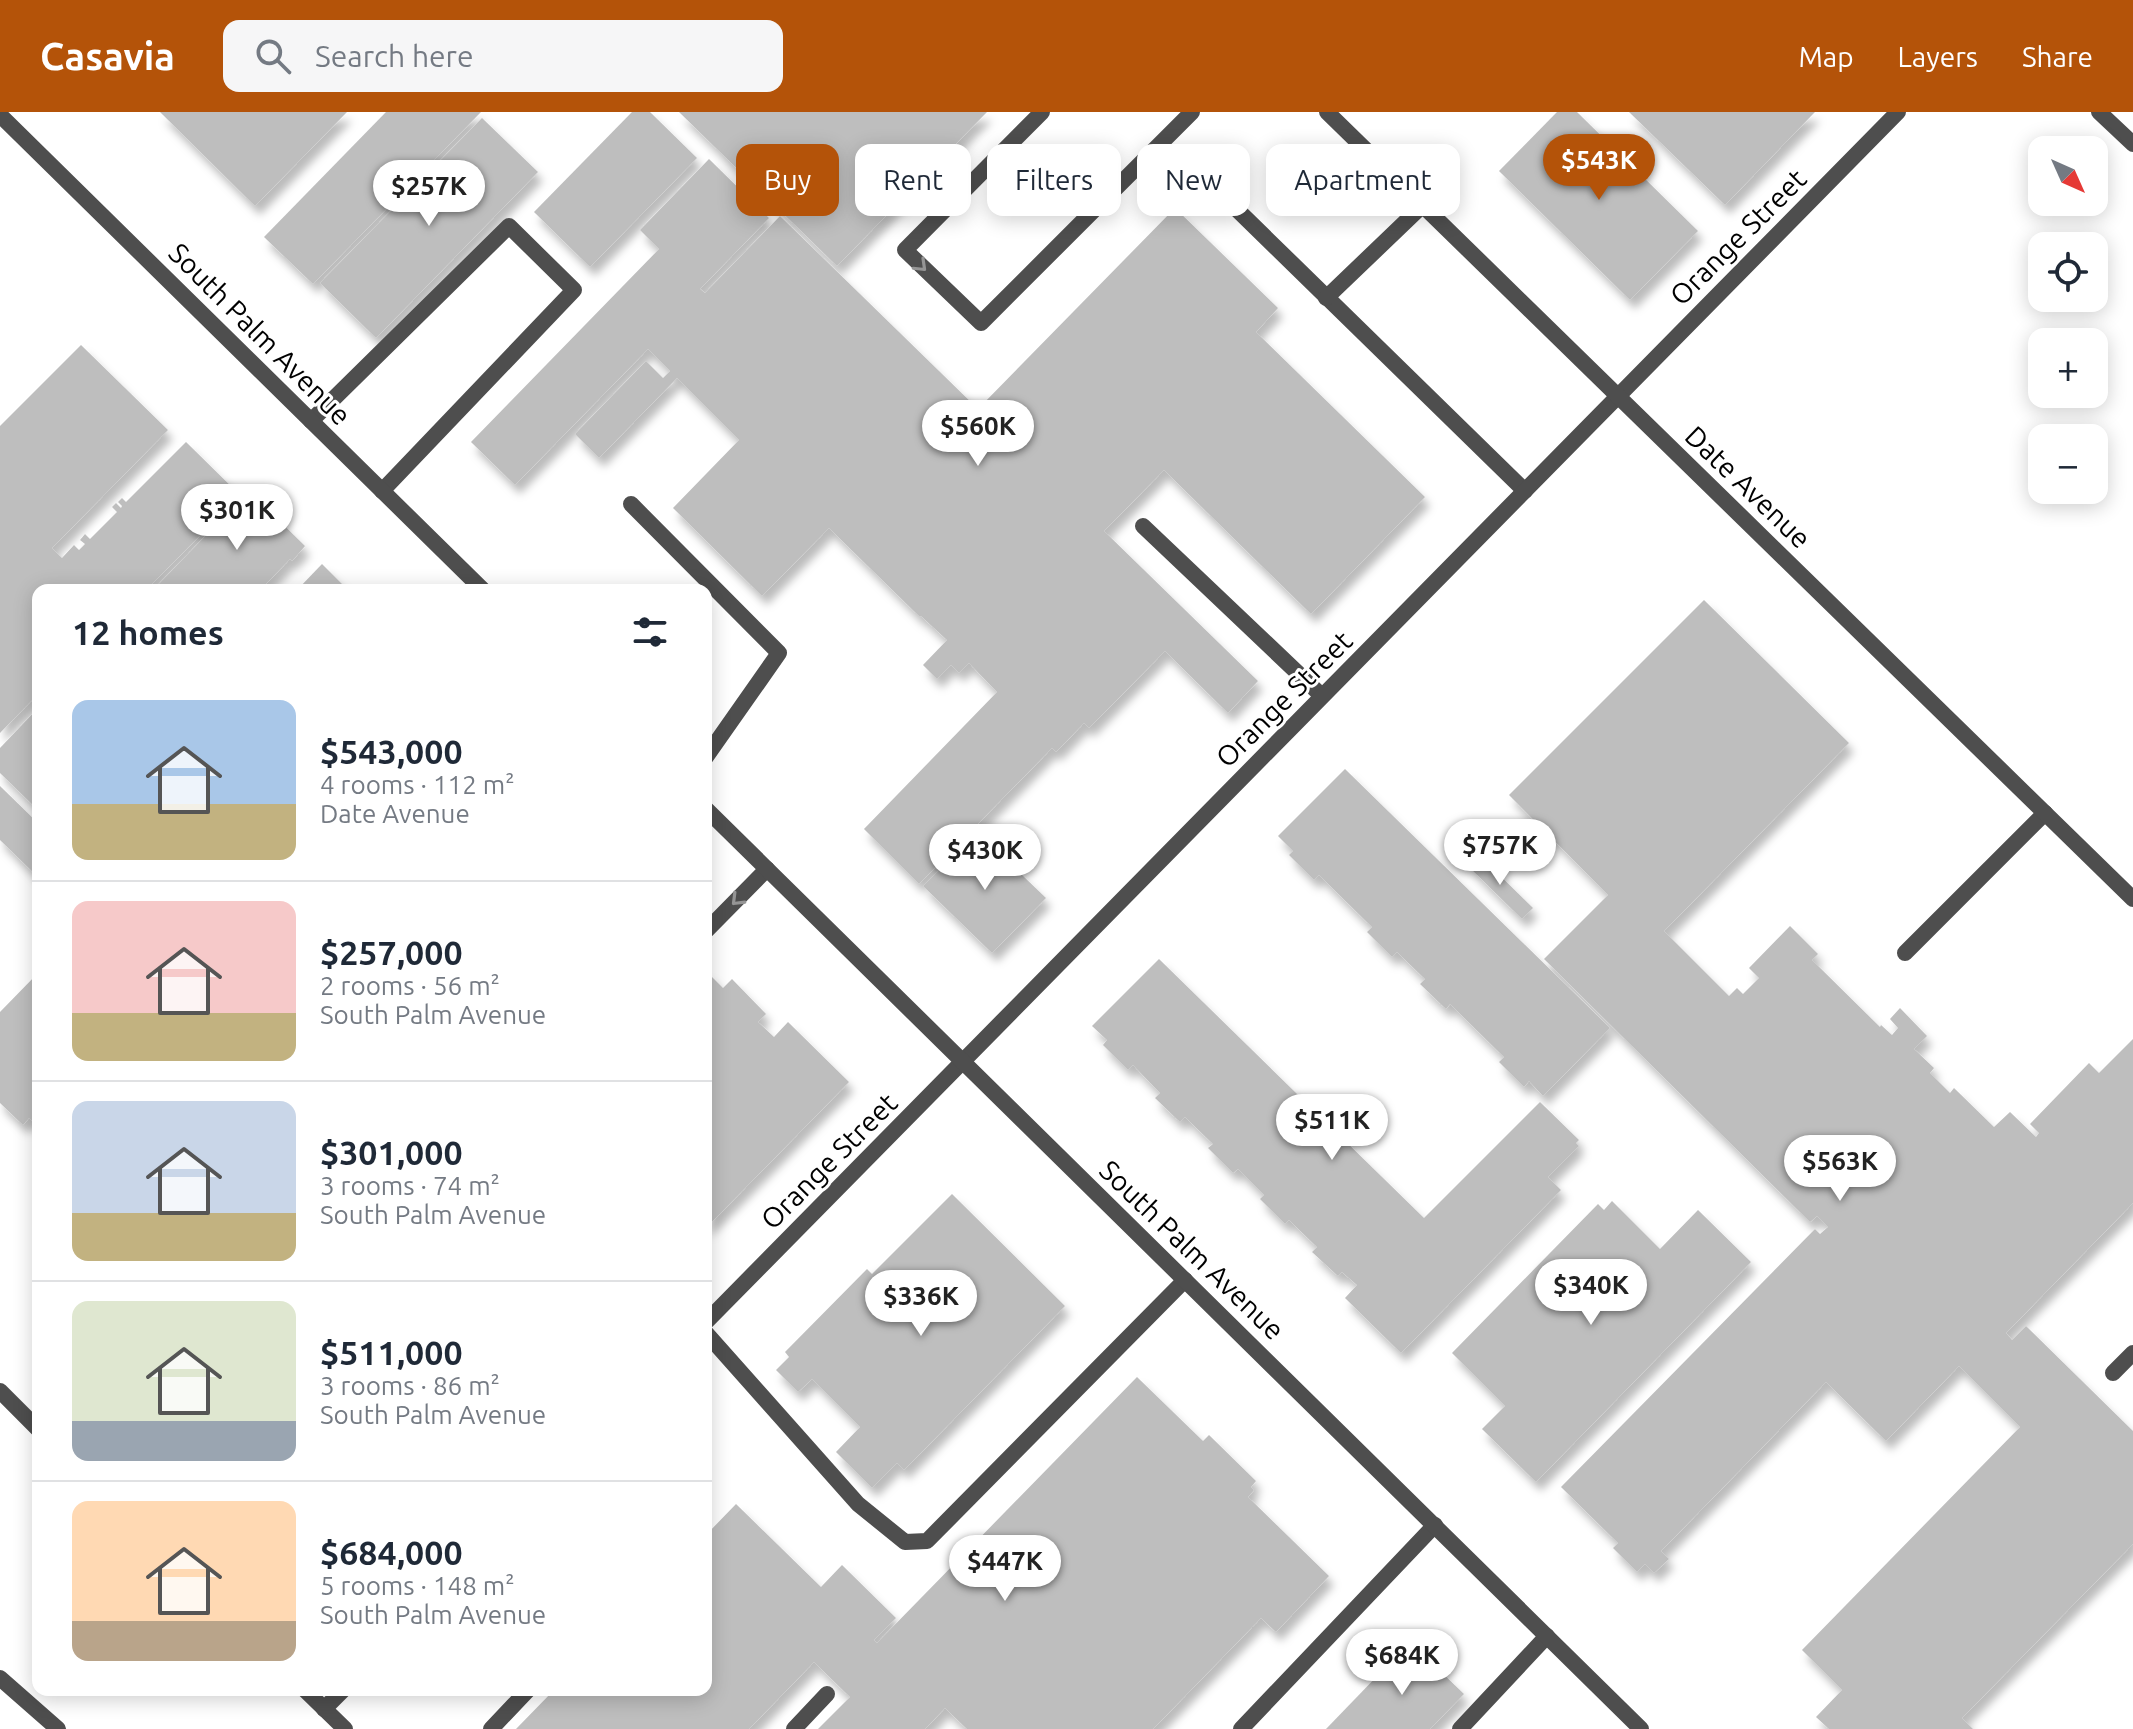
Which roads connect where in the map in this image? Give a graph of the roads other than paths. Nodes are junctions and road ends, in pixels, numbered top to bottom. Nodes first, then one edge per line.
1 (1042, 112) edge
2 (1192, 112) edge
3 (1327, 112) edge
4 (1898, 112) edge
5 (2099, 112) edge
6 (0, 115) edge
7 (1360, 144) edge
8 (2133, 144) edge
9 (1243, 216) edge
10 (1412, 216) edge
11 (1434, 216) edge
12 (1326, 298) junction
13 (1618, 397) junction
14 (311, 421) junction
15 (382, 491) junction
16 (1525, 491) junction
17 (631, 504) dead end
18 (1143, 526) dead end
19 (477, 584) edge
20 (710, 584) edge
21 (712, 586) edge
22 (1322, 696) junction
23 (712, 748) edge
24 (2045, 813) junction
25 (712, 815) edge
26 (767, 869) junction
27 (2133, 899) edge
28 (712, 925) edge
29 (1905, 953) dead end
30 (963, 1062) junction
31 (1185, 1280) junction
32 (712, 1316) edge
33 (712, 1340) edge
34 (2133, 1353) edge
35 (2113, 1373) dead end
36 (0, 1391) edge
37 (32, 1423) edge
38 (1435, 1525) junction
39 (1547, 1636) junction
40 (0, 1678) edge
41 (827, 1694) dead end
42 (311, 1696) edge
43 (337, 1696) edge
44 (522, 1696) edge
45 (324, 1709) junction
46 (1639, 1728) edge
47 (58, 1729) edge
48 (345, 1729) edge
49 (491, 1729) edge
50 (794, 1729) edge
51 (1241, 1729) edge
52 (1460, 1729) edge

1 -> 2 street
3 - 7 street, Date Avenue
4 - 13 street, Orange Street
5 - 8 street
6 - 14 street, South Palm Avenue
9 - 12 street
10 - 12 street
11 - 13 street, Date Avenue
12 - 16 street
13 - 16 street, Orange Street
13 - 24 street, Date Avenue
14 - 15 street, South Palm Avenue
14 - 15 street
15 - 19 street, South Palm Avenue
16 - 22 street, Orange Street
17 - 20 street
18 - 22 street
21 - 23 street
22 - 30 street, Orange Street
24 - 27 street, Date Avenue
24 - 29 street
25 - 26 street, South Palm Avenue
26 -> 28 street
26 - 30 street, South Palm Avenue
30 - 31 street, South Palm Avenue
30 - 32 street, Orange Street
31 - 33 street
31 - 38 street, South Palm Avenue
34 - 35 street
36 - 37 street
38 - 39 street, South Palm Avenue
38 - 51 street
39 - 46 street, South Palm Avenue
39 - 52 street
40 - 47 street
41 - 50 street
42 - 45 street
43 - 45 street
44 - 49 street
45 - 48 street

